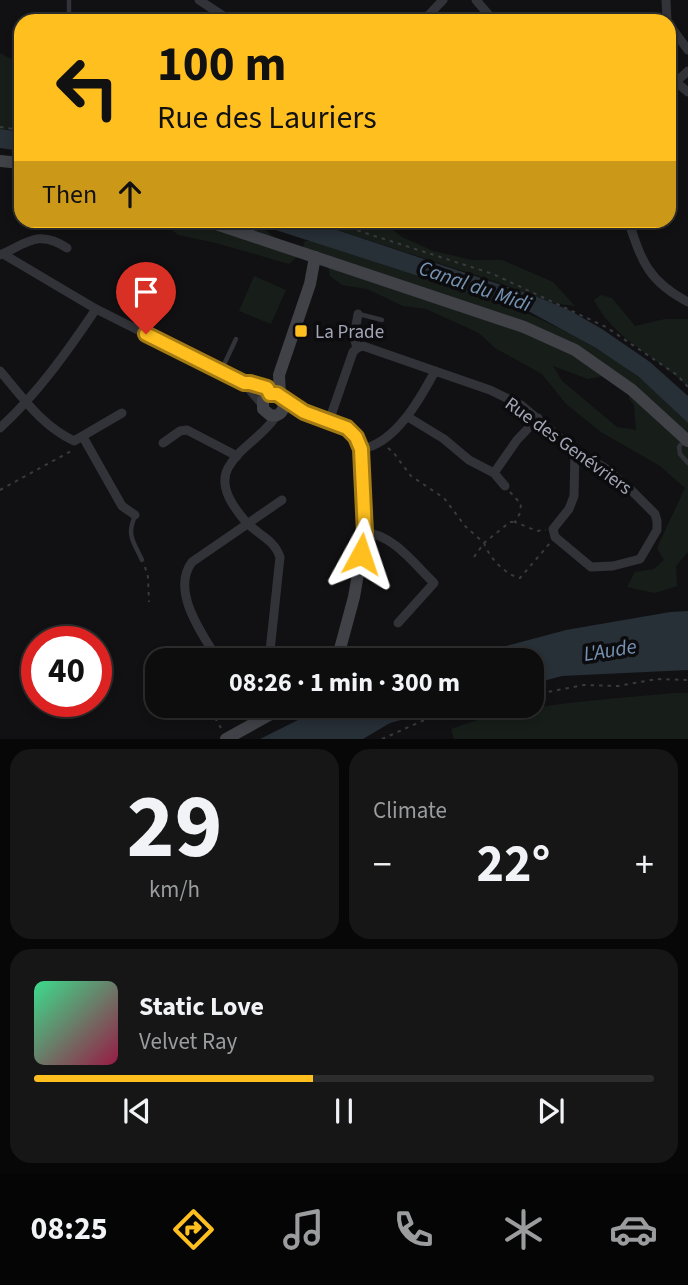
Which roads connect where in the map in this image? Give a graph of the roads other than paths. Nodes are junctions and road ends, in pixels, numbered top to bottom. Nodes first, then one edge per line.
1 (199, 0) edge
2 (443, 0) edge
3 (476, 0) edge
4 (220, 14) edge
5 (429, 14) edge
6 (488, 14) edge
7 (676, 33) edge
8 (688, 50) edge
9 (688, 71) edge
10 (676, 82) joint
11 (688, 92) edge
12 (227, 228) edge
13 (631, 228) edge
14 (67, 248) dead end
15 (294, 251) junction
16 (1, 254) edge
17 (321, 259) junction
18 (310, 284) junction
19 (688, 302) edge
20 (96, 309) junction
21 (358, 314) joint
22 (382, 320) dead end
23 (236, 339) dead end
24 (357, 348) junction
25 (435, 371) junction
26 (0, 372) edge
27 (220, 372) junction
28 (244, 383) junction
29 (273, 403) junction
30 (26, 404) junction
31 (122, 413) dead end
32 (408, 418) junction
33 (538, 418) junction
34 (329, 421) junction
35 (0, 428) edge
36 (85, 440) junction
37 (687, 440) edge
38 (163, 443) dead end
39 (361, 449) junction
40 (575, 451) junction
41 (237, 456) junction
42 (688, 463) edge
43 (494, 473) junction
44 (505, 486) road end
45 (282, 500) dead end
46 (135, 515) joint
47 (247, 523) junction
48 (365, 533) junction
49 (142, 560) road end
50 (398, 623) dead end
51 (211, 648) edge
52 (270, 648) edge
53 (340, 648) edge
54 (264, 718) edge
55 (226, 739) edge

1 - 4 street
2 - 5 street
3 - 6 street
7 - 8 street
9 - 10 street
10 - 11 street
12 - 15 street
13 - 19 street
14 - 16 street
15 - 17 street
15 - 18 street
16 - 20 street
17 - 18 street
17 - 37 street
18 - 29 street
20 - 27 street
20 - 30 street
21 - 22 lane
21 - 24 street
23 - 27 lane
24 - 25 street, Rue des Genévriers
24 - 34 street
25 - 32 street
25 - 33 street, Rue des Genévriers
26 - 30 street
27 - 28 street
28 - 29 street
28 - 29 street
29 - 34 street
29 - 41 street
30 - 35 street
30 - 36 street
31 - 36 street
32 - 39 street
32 - 43 street
33 - 40 street, Rue des Genévriers
33 - 43 street
34 - 39 street
36 - 46 street
37 - 42 lane
38 - 41 street
39 - 48 street
40 - 40 street, Rue des Genévriers
41 - 47 street
43 - 44 street
45 - 47 street
46 - 49 lane
47 - 51 street
47 - 52 street
48 - 50 street
48 - 53 street
54 - 55 street

